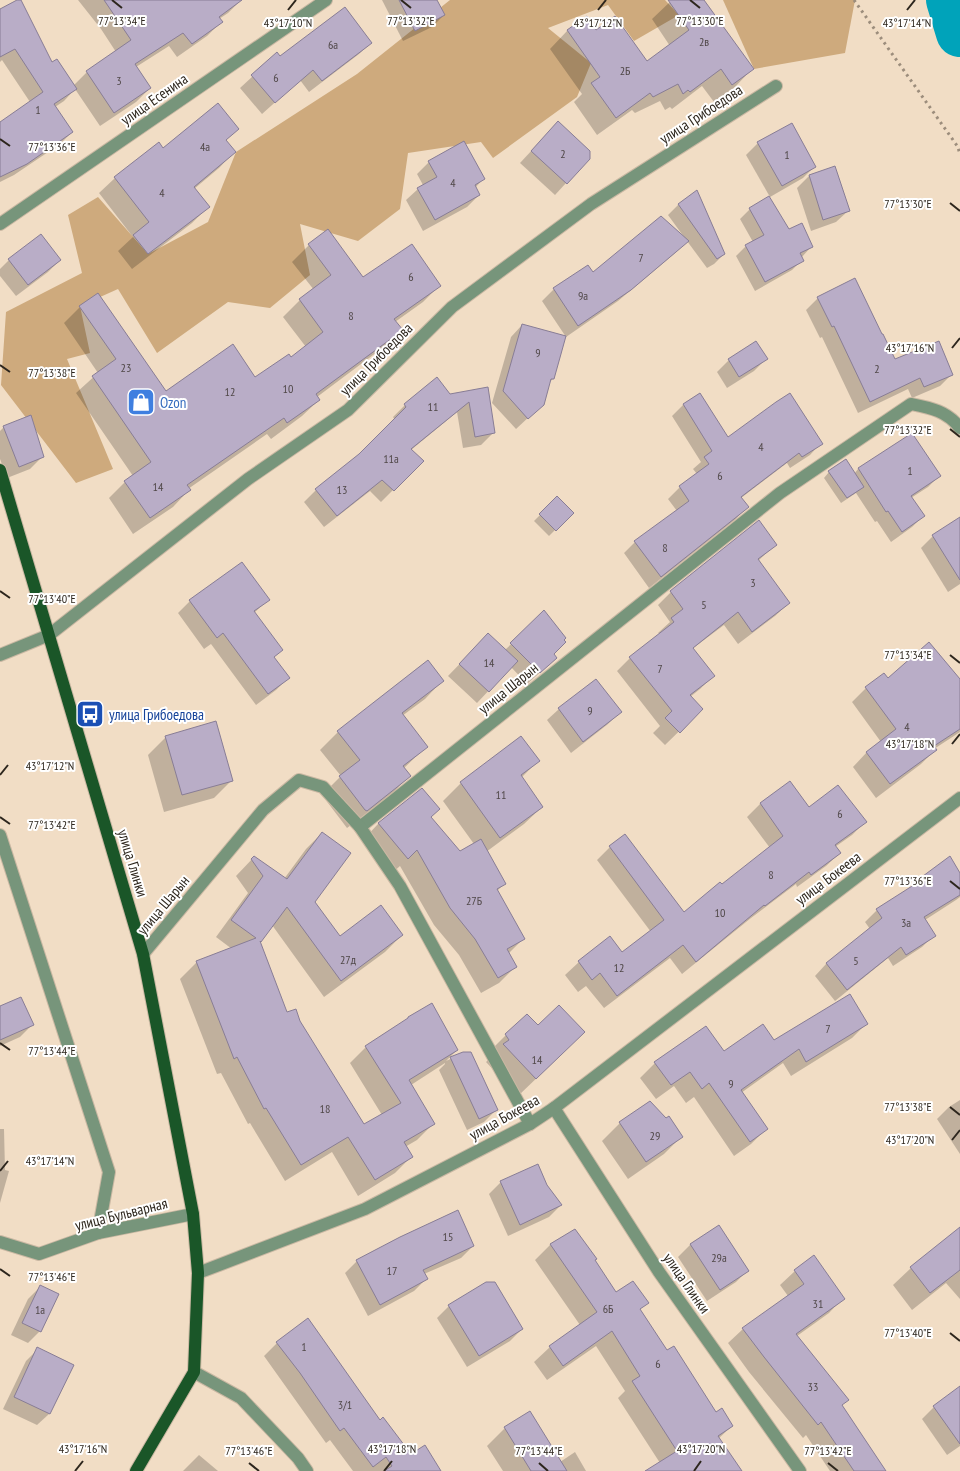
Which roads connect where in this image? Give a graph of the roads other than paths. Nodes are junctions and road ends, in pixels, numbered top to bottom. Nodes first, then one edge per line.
1 (326, 0) edge
2 (776, 86) dead end
3 (0, 224) edge
4 (960, 428) edge
5 (0, 470) edge
6 (48, 635) junction
7 (0, 655) edge
8 (960, 798) edge
9 (360, 827) junction
10 (0, 836) edge
11 (143, 954) junction
12 (554, 1108) junction
13 (530, 1124) junction
14 (193, 1214) junction
15 (98, 1233) junction
16 (0, 1242) edge
17 (198, 1273) junction
18 (194, 1372) junction
19 (136, 1471) edge
20 (307, 1471) edge
21 (800, 1471) edge

1 - 3 street, улица Есенина
2 - 6 street, улица Грибоедова
4 - 9 street, улица Шарын
5 - 6 main road, улица Глинки
6 - 7 street, улица Грибоедова
6 - 11 main road, улица Глинки
8 - 12 street, улица Бокеева
9 - 11 street, улица Шарын
9 - 13 street
10 - 15 street
11 - 14 main road, улица Глинки
12 - 13 street, улица Бокеева
12 - 21 street, улица Глинки
13 - 17 street, улица Бокеева
14 - 15 street, улица Бульварная
14 - 17 main road, улица Глинки
15 - 16 street, улица Бульварная
17 - 18 main road
18 - 19 main road
18 - 20 street

